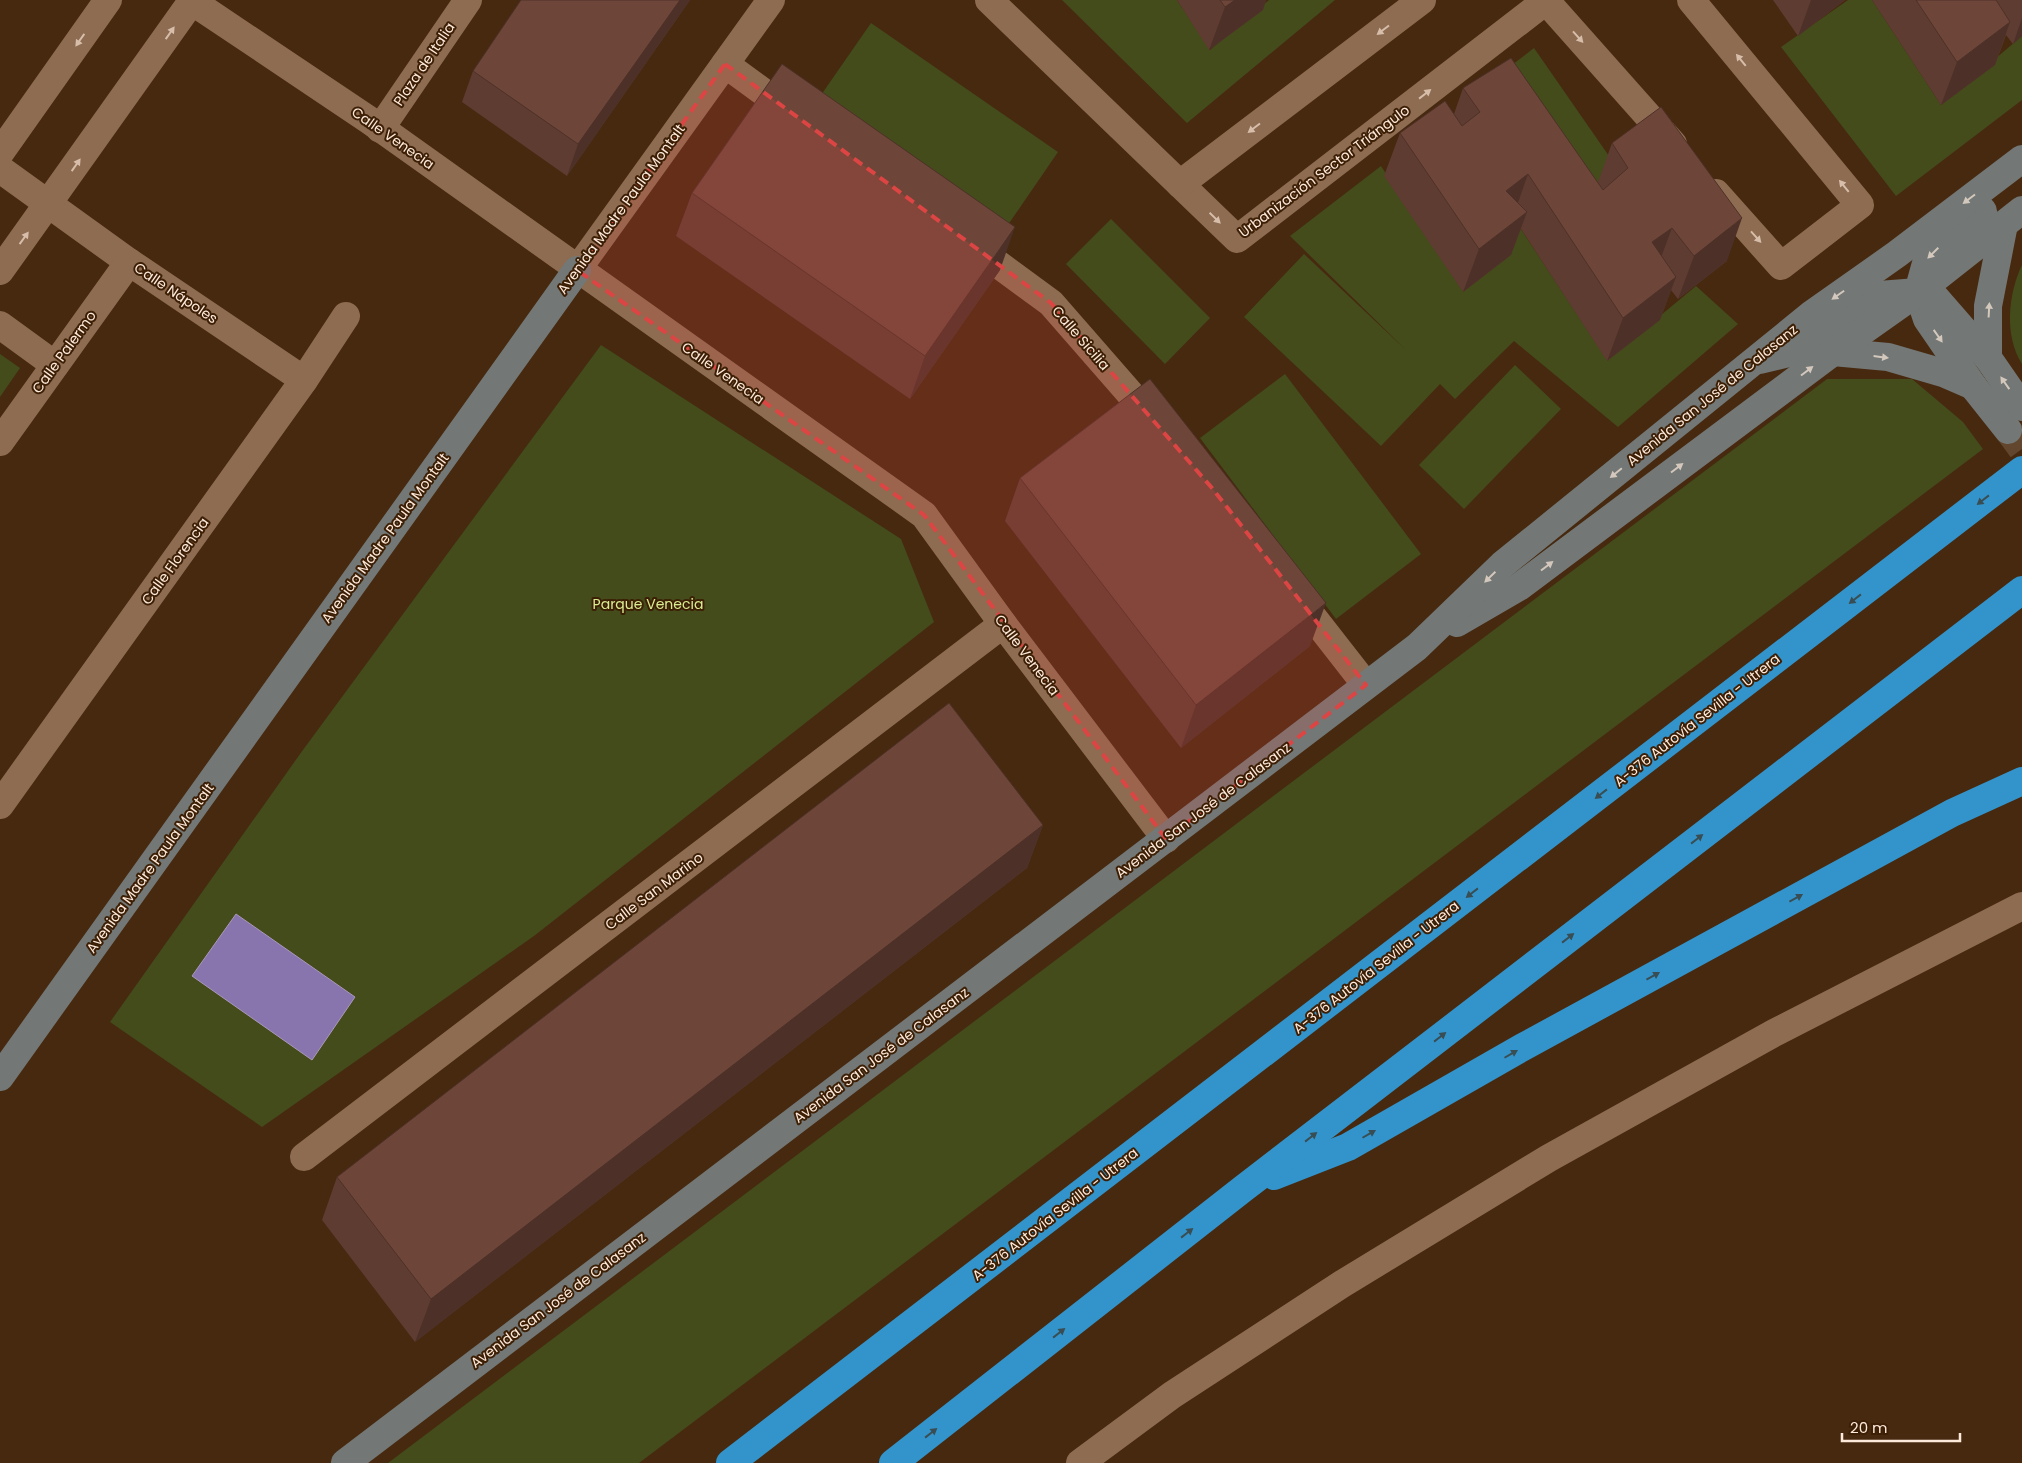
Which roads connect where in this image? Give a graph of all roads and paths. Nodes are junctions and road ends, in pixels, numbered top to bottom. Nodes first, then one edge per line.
1 (108, 0) edge
2 (468, 0) edge
3 (771, 0) edge
4 (989, 0) edge
5 (1422, 0) edge
6 (1547, 0) edge
7 (1691, 0) edge
8 (191, 1) edge
9 (725, 64) junction
10 (380, 128) junction
11 (812, 128) edge
12 (0, 153) edge
13 (2017, 163) edge
14 (0, 169) edge
15 (1180, 184) junction
16 (48, 205) junction
17 (2013, 217) edge
18 (956, 233) edge
19 (129, 262) junction
20 (577, 270) junction
21 (0, 271) edge
22 (1918, 292) junction
23 (346, 316) dead end
24 (0, 325) edge
25 (1833, 352) junction
26 (1988, 358) junction
27 (1754, 361) junction
28 (55, 365) junction
29 (304, 380) junction
30 (1973, 386) junction
31 (2022, 407) tunnel mouth
32 (2008, 430) tunnel mouth
33 (1167, 436) edge
34 (0, 442) edge
35 (2022, 470) edge
36 (1277, 571) edge
37 (2022, 590) edge
38 (1003, 624) junction
39 (1417, 647) junction
40 (1366, 686) junction
41 (2022, 781) edge
42 (0, 805) edge
43 (1166, 838) junction
44 (2022, 906) edge
45 (0, 1077) edge
46 (304, 1157) dead end
47 (1244, 1188) junction
48 (735, 1459) edge
49 (345, 1463) edge
50 (893, 1463) edge
51 (1080, 1463) edge

1 -> 12 street
2 - 10 street, Plaza de Italia
3 - 9 street, Avenida Madre Paula Montalt
4 - 15 street
5 -> 15 street
6 -> 7 street
15 -> 6 street, Urbanización Sector Triángulo
8 - 10 street, Calle Venecia
16 -> 8 street
9 - 11 street
9 - 20 street, Avenida Madre Paula Montalt
10 - 20 street, Calle Venecia
13 -> 22 street
13 -> 27 street, Avenida San José de Calasanz
14 - 16 street, Calle Nápoles
16 - 19 street, Calle Nápoles
21 -> 16 street
17 - 22 street, Avenida San José de Calasanz
26 -> 17 street
18 - 33 street, Calle Sicilia
19 - 28 street, Calle Palermo
19 - 29 street, Calle Nápoles
20 - 38 street, Calle Venecia
20 - 45 street, Avenida Madre Paula Montalt
22 - 25 street, Avenida San José de Calasanz
22 - 26 street
22 - 27 street
22 -> 30 street
23 - 29 street, Calle Florencia
24 - 28 street
25 -> 30 street
39 -> 25 street, Avenida San José de Calasanz
31 -> 26 street
27 -> 39 street, Avenida San José de Calasanz
28 - 34 street, Calle Palermo
29 - 42 street, Calle Florencia
30 - 32 street
35 -> 48 highway, A-376 Autovía Sevilla - Utrera
36 - 40 street
47 -> 37 highway
38 - 43 street, Calle Venecia
38 - 46 street, Calle San Marino
39 - 40 street, Avenida San José de Calasanz
40 - 43 street, Avenida San José de Calasanz
47 -> 41 highway
43 - 49 street, Avenida San José de Calasanz
44 - 51 street
50 -> 47 highway

